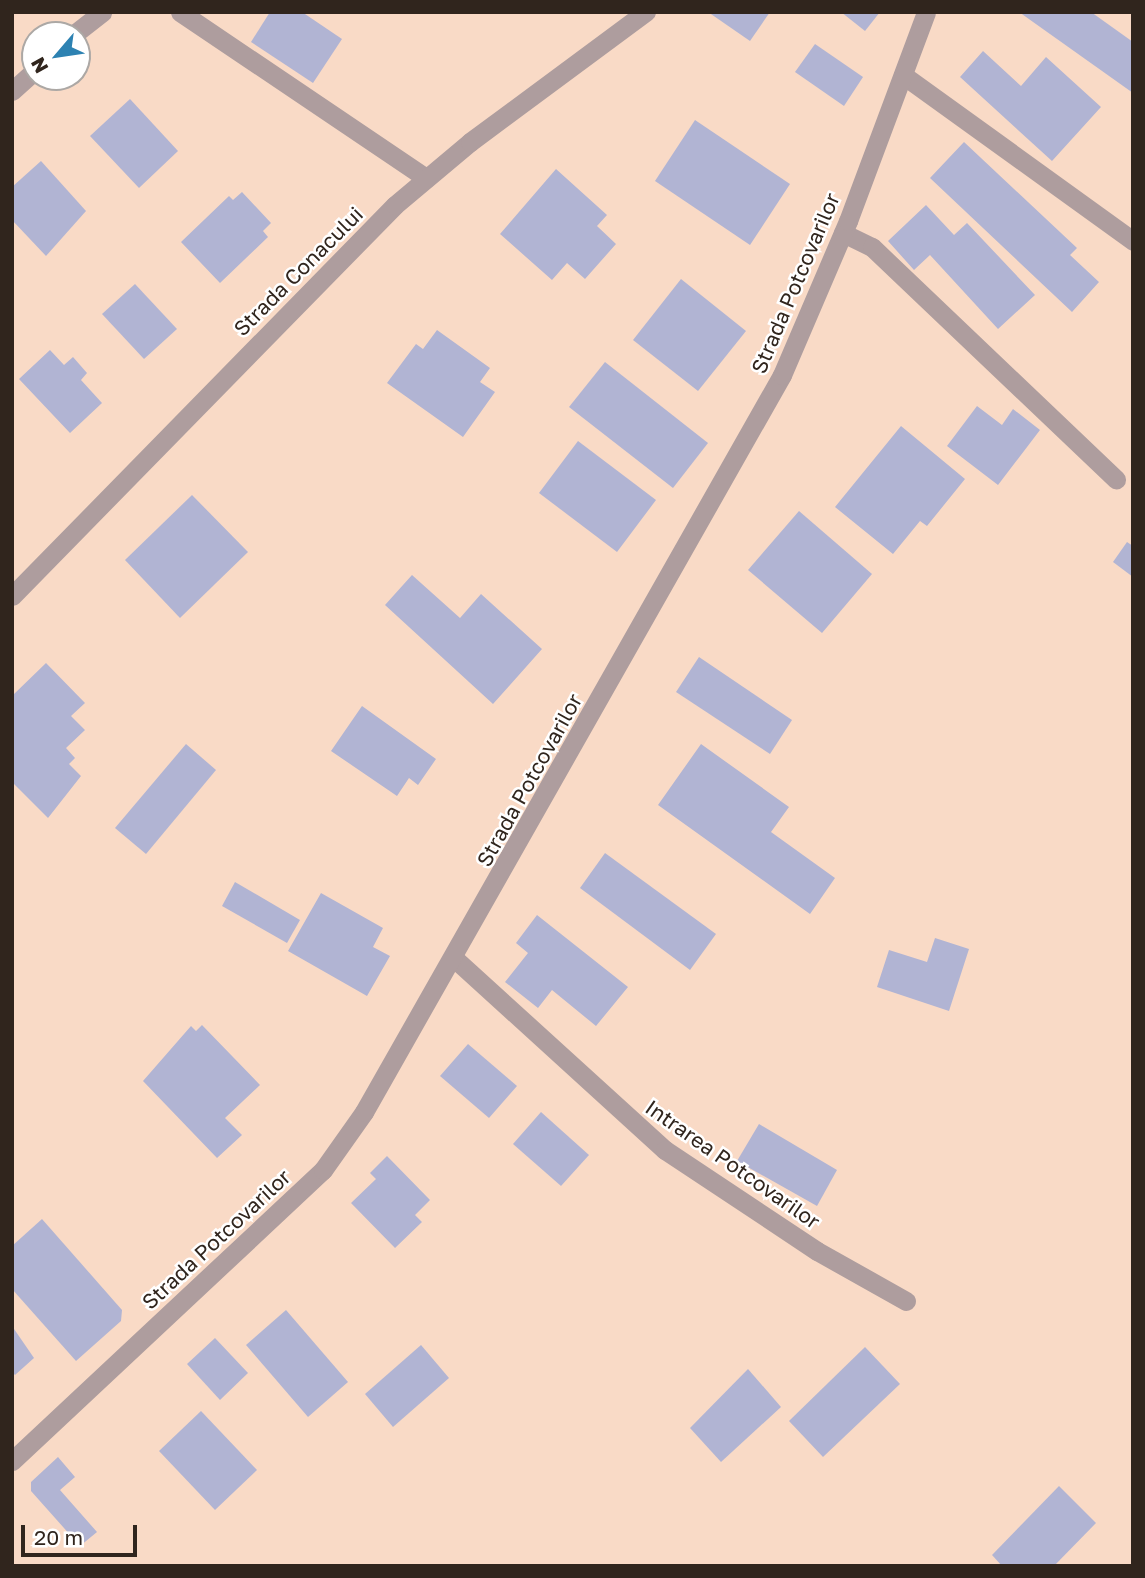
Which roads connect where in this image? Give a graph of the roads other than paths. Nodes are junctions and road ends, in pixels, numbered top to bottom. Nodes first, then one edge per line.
1 (180, 12) edge
2 (646, 12) edge
3 (926, 12) edge
4 (903, 75) junction
5 (426, 178) junction
6 (843, 233) junction
7 (1133, 241) edge
8 (1116, 480) dead end
9 (12, 596) edge
10 (455, 959) junction
11 (906, 1301) dead end
12 (12, 1461) edge

1 - 5 street
2 - 5 street, Strada Conacului
3 - 4 street, Strada Potcovarilor
4 - 6 street, Strada Potcovarilor
4 - 7 street
5 - 9 street, Strada Conacului
6 - 8 street
6 - 10 street, Strada Potcovarilor
10 - 11 street, Intrarea Potcovarilor
10 - 12 street, Strada Potcovarilor

